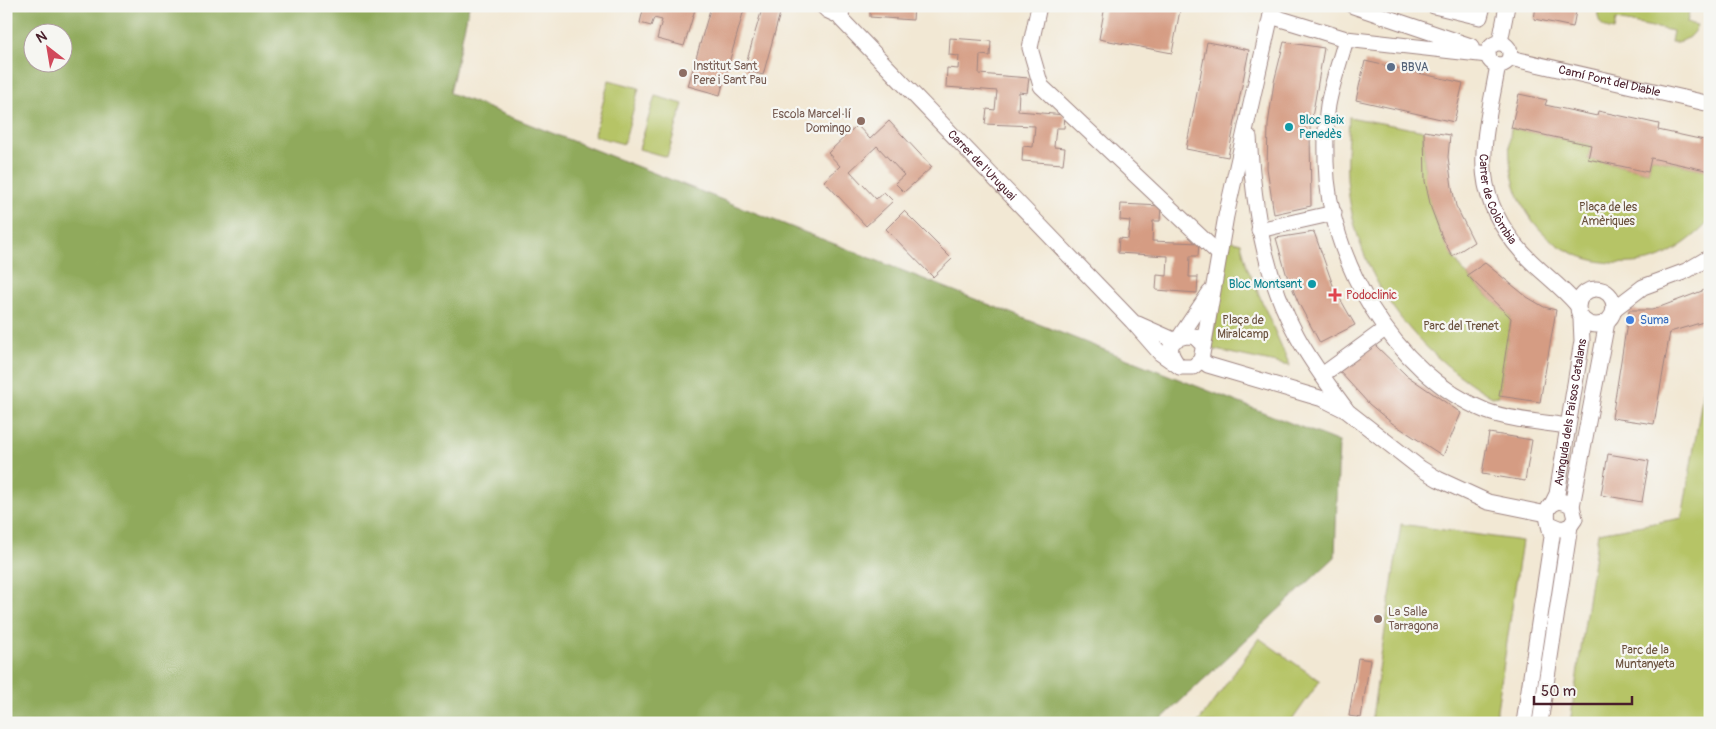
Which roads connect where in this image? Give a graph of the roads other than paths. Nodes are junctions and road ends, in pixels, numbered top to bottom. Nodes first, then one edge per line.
1 (820, 6) edge
2 (1039, 6) edge
3 (1355, 6) edge
4 (1434, 6) edge
5 (1483, 6) edge
6 (1507, 6) edge
7 (1272, 11) edge
8 (842, 13) edge
9 (1346, 39) junction
10 (1497, 54) junction
11 (1710, 104) edge
12 (1248, 123) junction
13 (1334, 213) junction
14 (1259, 230) junction
15 (1220, 254) junction
16 (1710, 257) edge
17 (1214, 286) junction
18 (1579, 312) junction
19 (1611, 316) junction
20 (1132, 321) junction
21 (1385, 329) junction
22 (1178, 338) junction
23 (1202, 353) junction
24 (1180, 367) junction
25 (1322, 375) junction
26 (1347, 411) junction
27 (1567, 426) junction
28 (1572, 506) junction
29 (1550, 514) junction
30 (1570, 526) junction
31 (1524, 723) edge
32 (1540, 723) edge

1 - 8 street
2 - 15 street
3 - 10 street, Camí Pont del Diable
4 - 5 street
6 - 10 street, Carrer de Colòmbia
7 - 9 street
7 - 12 street
8 - 20 street, Carrer de l'Uruguai
9 - 10 street
9 - 13 street
10 - 11 street, Camí Pont del Diable
10 - 18 street, Carrer de Colòmbia
12 - 14 street
12 - 15 street
13 - 14 street
13 - 21 street
14 - 25 street
15 - 17 street
16 - 19 street
17 - 22 street
17 - 23 street
18 - 19 street
18 - 19 street
18 - 27 street, Avinguda dels Països Catalans
19 - 28 street, Avinguda dels Països Catalans
20 - 22 street
20 - 24 street
21 - 25 street
21 - 27 street
22 - 23 street
22 - 24 street
23 - 24 street
23 - 26 street
25 - 26 street
26 - 29 street
27 - 29 street, Avinguda dels Països Catalans
28 - 29 street
28 - 30 street
29 - 30 street
29 - 31 street, Avinguda dels Països Catalans
30 - 32 street

